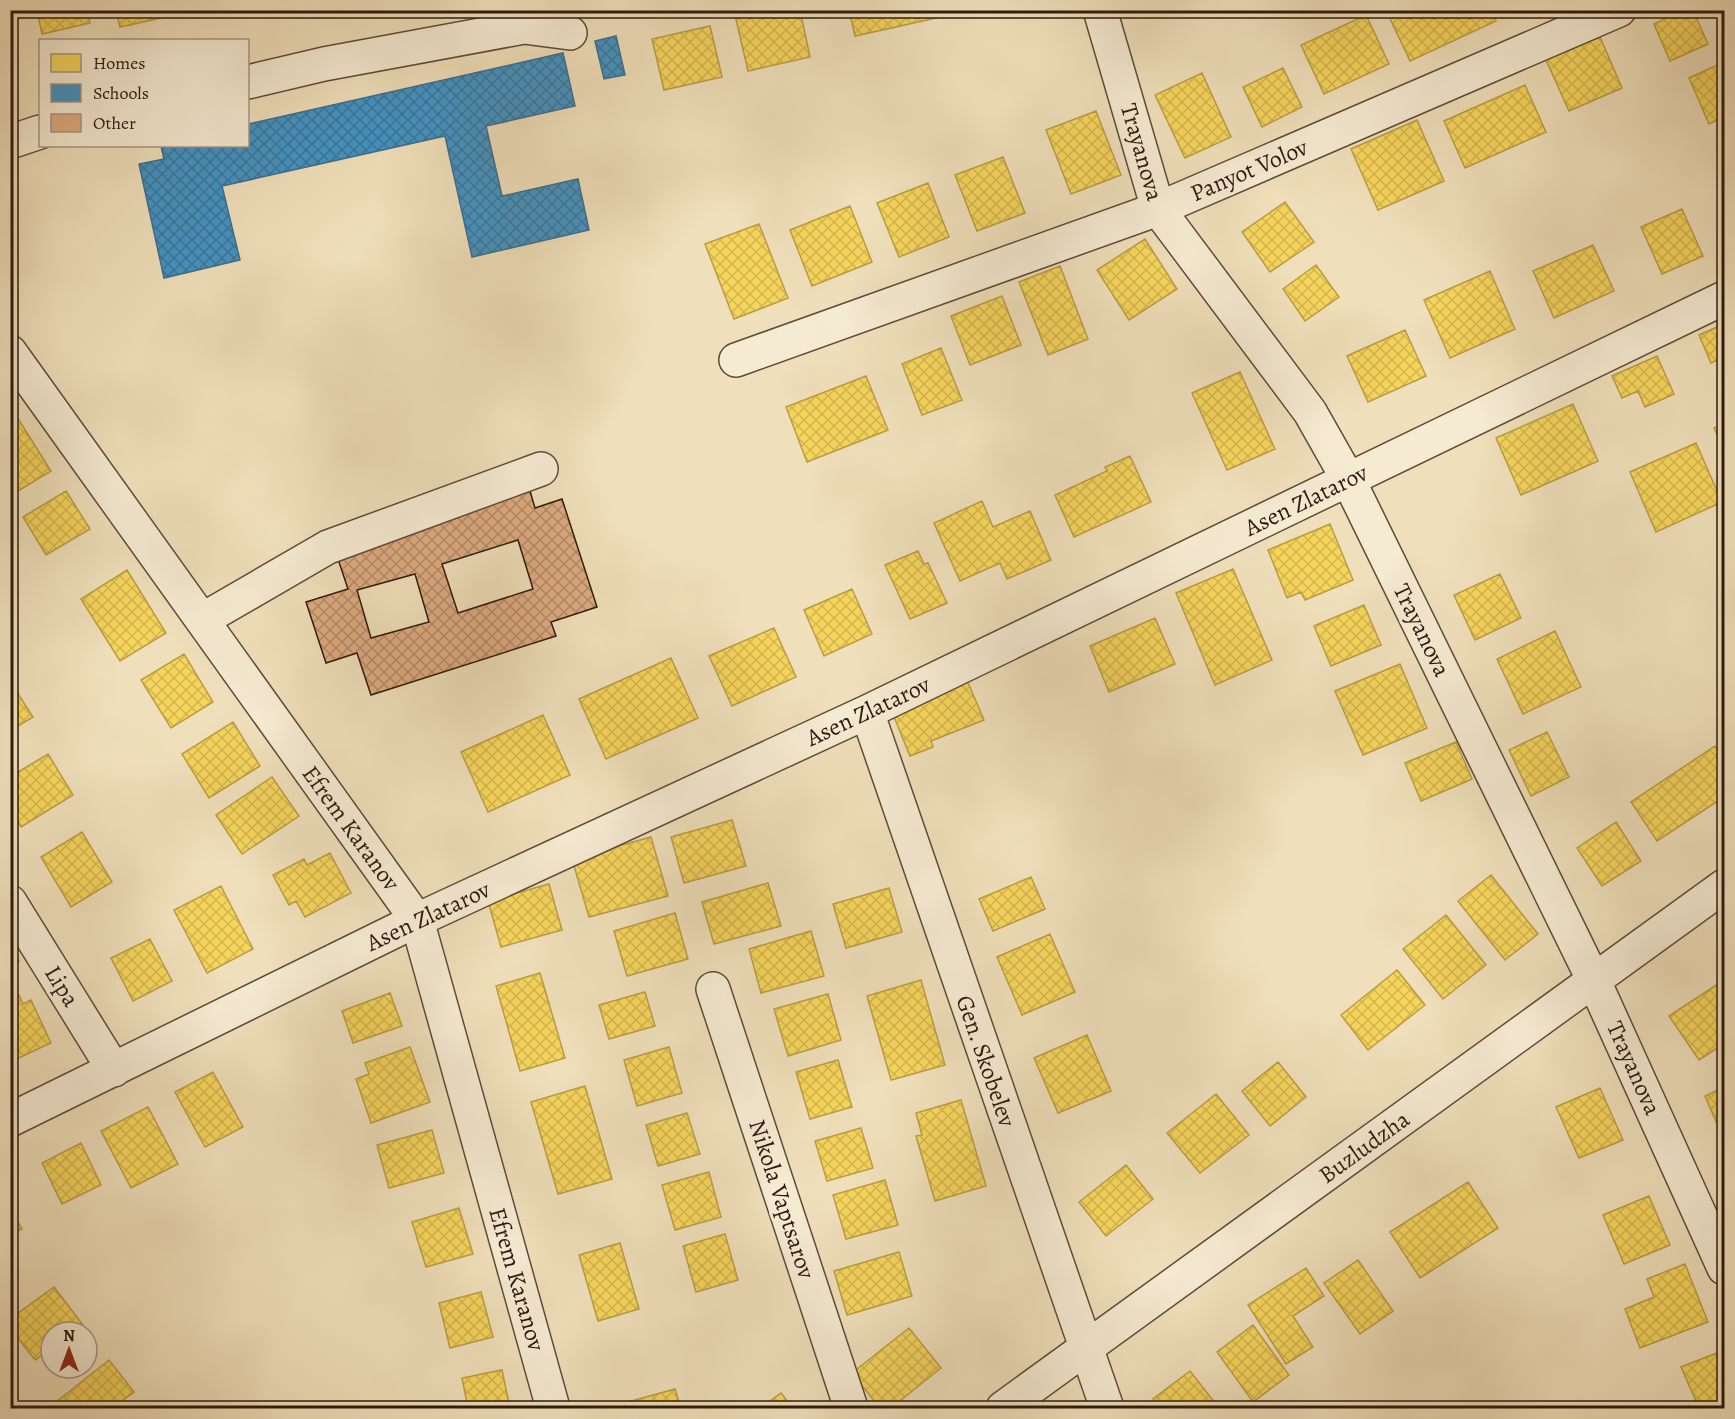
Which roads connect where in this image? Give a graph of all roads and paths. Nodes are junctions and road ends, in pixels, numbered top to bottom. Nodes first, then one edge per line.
1 (1100, 10) edge
2 (1619, 10) edge
3 (570, 33) dead end
4 (249, 82) edge
5 (39, 132) edge
6 (10, 142) edge
7 (1158, 209) junction
8 (1725, 298) edge
9 (10, 352) edge
10 (736, 360) dead end
11 (541, 469) dead end
12 (1348, 479) junction
13 (202, 620) junction
14 (867, 712) junction
15 (1725, 886) edge
16 (10, 903) edge
17 (417, 920) junction
18 (1594, 981) junction
19 (713, 989) dead end
20 (114, 1070) junction
21 (10, 1120) edge
22 (1725, 1268) edge
23 (1085, 1350) junction
24 (553, 1408) edge
25 (851, 1408) edge
26 (1003, 1408) edge
27 (1107, 1408) edge

1 - 7 street, Trayanova
2 - 7 street, Panyot Volov
3 - 4 street
5 - 6 street
7 - 10 street, Panyot Volov
7 - 12 street, Trayanova
8 - 12 street, Asen Zlatarov
9 - 13 street, Efrem Karanov
11 - 13 street
12 - 14 street, Asen Zlatarov
12 - 18 street, Trayanova
13 - 17 street, Efrem Karanov
14 - 17 street, Asen Zlatarov
14 - 23 street, Gen. Skobelev
15 - 18 street, Buzludzha
16 - 20 street, Lipa
17 - 20 street, Asen Zlatarov
17 - 24 street, Efrem Karanov
18 - 22 street, Trayanova
18 - 23 street, Buzludzha
19 - 25 street, Nikola Vaptsarov
20 - 21 street, Asen Zlatarov
23 - 26 street, Buzludzha
23 - 27 street, Gen. Skobelev

